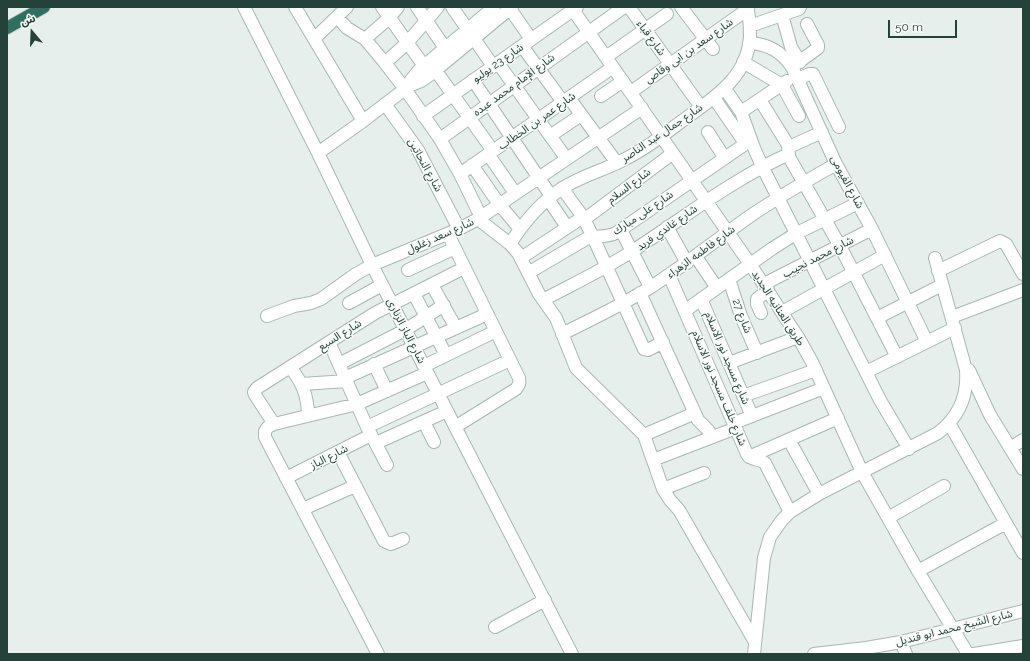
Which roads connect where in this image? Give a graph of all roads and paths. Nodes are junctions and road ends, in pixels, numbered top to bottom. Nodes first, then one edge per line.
1 (44, 7) edge
2 (244, 7) edge
3 (296, 7) edge
4 (346, 7) edge
5 (382, 7) edge
6 (398, 7) edge
7 (417, 7) edge
8 (438, 7) edge
9 (452, 7) edge
10 (494, 7) edge
11 (624, 7) edge
12 (629, 7) edge
13 (800, 7) edge
14 (511, 8) edge
15 (574, 8) edge
16 (685, 8) edge
17 (747, 8) edge
18 (667, 14) dead end
19 (782, 15) junction
20 (336, 16) junction
21 (389, 18) junction
22 (426, 21) junction
23 (807, 24) dead end
24 (750, 26) junction
25 (7, 28) edge
26 (645, 30) junction
27 (588, 32) junction
28 (470, 34) junction
29 (314, 39) junction
30 (365, 39) junction
31 (407, 43) junction
32 (526, 43) junction
33 (749, 43) junction
34 (709, 44) junction
35 (445, 48) junction
36 (610, 62) junction
37 (743, 62) junction
38 (385, 63) junction
39 (670, 64) junction
40 (495, 65) junction
41 (430, 66) junction
42 (538, 68) junction
43 (797, 70) junction
44 (473, 80) junction
45 (623, 81) junction
46 (782, 85) junction
47 (514, 86) junction
48 (407, 88) junction
49 (725, 89) junction
50 (631, 92) junction
51 (453, 95) junction
52 (601, 96) dead end
53 (714, 98) junction
54 (566, 100) junction
55 (760, 100) junction
56 (385, 104) junction
57 (489, 104) junction
58 (829, 106) junction
59 (642, 108) junction
60 (701, 108) junction
61 (741, 112) junction
62 (814, 113) junction
63 (581, 115) junction
64 (423, 116) junction
65 (799, 116) dead end
66 (469, 118) junction
67 (538, 119) junction
68 (363, 122) junction
69 (839, 127) dead end
70 (708, 132) dead end
71 (822, 132) junction
72 (550, 136) junction
73 (661, 136) junction
74 (598, 137) junction
75 (512, 138) junction
76 (440, 139) junction
77 (748, 141) junction
78 (789, 151) junction
79 (318, 153) junction
80 (490, 153) junction
81 (673, 153) junction
82 (724, 157) junction
83 (566, 158) junction
84 (617, 163) junction
85 (836, 164) junction
86 (472, 165) junction
87 (762, 166) junction
88 (460, 174) junction
89 (539, 177) junction
90 (691, 180) junction
91 (804, 182) junction
92 (562, 188) junction
93 (515, 193) junction
94 (550, 197) junction
95 (778, 197) junction
96 (706, 201) junction
97 (858, 202) junction
98 (499, 204) junction
99 (480, 218) junction
100 (584, 218) junction
101 (825, 219) junction
102 (567, 227) junction
103 (667, 227) junction
104 (520, 229) junction
105 (872, 229) junction
106 (621, 230) junction
107 (453, 232) junction
108 (728, 232) junction
109 (797, 234) junction
110 (593, 237) junction
111 (510, 244) junction
112 (840, 246) junction
113 (455, 248) junction
114 (632, 251) junction
115 (885, 255) junction
116 (521, 258) junction
117 (935, 258) dead end
118 (691, 260) junction
119 (810, 260) junction
120 (750, 264) junction
121 (372, 265) junction
122 (606, 266) junction
123 (464, 268) junction
124 (408, 270) dead end
125 (938, 271) junction
126 (854, 272) junction
127 (528, 273) junction
128 (669, 274) junction
129 (1023, 274) edge
130 (729, 280) junction
131 (432, 284) junction
132 (382, 285) junction
133 (942, 285) junction
134 (766, 287) junction
135 (717, 288) junction
136 (824, 288) junction
137 (645, 290) junction
138 (1023, 290) edge
139 (414, 294) junction
140 (701, 299) junction
141 (543, 300) junction
142 (908, 302) junction
143 (349, 303) dead end
144 (622, 303) junction
145 (392, 305) junction
146 (444, 305) junction
147 (686, 310) junction
148 (761, 312) dead end
149 (782, 312) junction
150 (487, 314) junction
151 (268, 316) dead end
152 (426, 317) junction
153 (877, 318) junction
154 (953, 323) junction
155 (456, 328) junction
156 (405, 330) junction
157 (496, 331) junction
158 (562, 334) junction
159 (436, 337) junction
160 (798, 337) junction
161 (329, 342) junction
162 (663, 342) junction
163 (927, 342) junction
164 (414, 347) junction
165 (757, 353) junction
166 (446, 355) junction
167 (897, 357) junction
168 (964, 358) junction
169 (510, 360) junction
170 (729, 363) junction
171 (339, 364) junction
172 (374, 364) junction
173 (290, 367) junction
174 (426, 369) junction
175 (816, 370) junction
176 (866, 372) junction
177 (346, 380) junction
178 (302, 384) junction
179 (824, 388) junction
180 (387, 391) junction
181 (438, 394) junction
182 (743, 396) junction
183 (357, 404) junction
184 (447, 411) junction
185 (695, 413) junction
186 (308, 416) junction
187 (752, 416) junction
188 (838, 418) junction
189 (424, 422) junction
190 (950, 423) junction
191 (274, 424) junction
192 (735, 426) junction
193 (455, 427) junction
194 (371, 435) junction
195 (644, 435) junction
196 (712, 437) junction
197 (789, 440) junction
198 (1023, 440) edge
199 (434, 442) dead end
200 (1010, 448) junction
201 (909, 449) junction
202 (338, 452) junction
203 (749, 457) junction
204 (653, 460) junction
205 (387, 465) dead end
206 (1023, 469) edge
207 (862, 472) junction
208 (704, 473) dead end
209 (286, 478) junction
210 (356, 486) junction
211 (944, 486) dead end
212 (663, 489) junction
213 (819, 494) junction
214 (303, 509) junction
215 (790, 512) junction
216 (888, 518) junction
217 (1006, 522) junction
218 (404, 539) dead end
219 (1023, 553) edge
220 (918, 571) junction
221 (544, 600) junction
222 (1023, 611) edge
223 (495, 628) dead end
224 (953, 628) junction
225 (756, 642) junction
226 (901, 642) junction
227 (1023, 646) edge
228 (868, 651) edge
229 (378, 654) edge
230 (572, 654) edge
231 (754, 654) edge
232 (814, 654) edge
233 (906, 654) edge
234 (968, 654) edge
235 (974, 654) edge

1 - 25 highway
2 - 79 street, شارع الباز الزنارى
3 - 29 street
4 - 20 street
5 - 21 street
6 - 21 street
7 - 22 street
8 - 22 street
9 - 28 street
10 - 28 street
11 - 27 street, شارع الإمام محمد عبده
12 - 26 street, شارع قباء
13 - 19 street
14 - 28 street
14 - 32 street
15 - 27 street, طريق العنانيه الجديد
15 - 32 street, شارع 23 يوليو
16 - 34 street
17 - 24 street, شارع جمال عبد الناصر
17 - 34 street, شارع سعد بن ابى وقاص
18 - 26 street, شارع عمر بن الخطاب
19 - 24 street
19 - 43 street
20 - 29 street
20 - 30 street
21 - 30 street
21 - 31 street
22 - 31 street
22 - 35 street
23 - 43 street
24 - 33 street, شارع جمال عبد الناصر
26 - 36 street, شارع عمر بن الخطاب
26 - 39 street, شارع قباء
27 - 36 street, طريق العنانيه الجديد
27 - 42 street, شارع الإمام محمد عبده
28 - 35 street
28 - 40 street
28 - 41 street
29 - 68 street
30 - 38 street
31 - 38 street
31 - 41 street
32 - 40 street, شارع 23 يوليو
32 - 42 street
33 - 37 street, شارع جمال عبد الناصر
33 - 43 street, شارع الفيومى
34 - 39 street, شارع سعد بن ابى وقاص
35 - 41 street
36 - 45 street, طريق العنانيه الجديد
36 - 54 street, شارع عمر بن الخطاب
37 - 46 street
37 - 49 street, شارع جمال عبد الناصر
38 - 48 street
39 - 50 street, شارع سعد بن ابى وقاص
39 - 60 street, شارع قباء
40 - 44 street, شارع 23 يوليو
40 - 47 street
41 - 48 street
41 - 51 street
42 - 47 street, شارع الإمام محمد عبده
42 - 54 street
43 - 46 street
43 - 58 street
43 - 62 street, شارع الفيومى
44 - 51 street, شارع 23 يوليو
44 - 57 street
45 - 50 street, طريق العنانيه الجديد
45 - 52 street
46 - 55 street
46 - 65 street
47 - 57 street, شارع الإمام محمد عبده
47 - 67 street
48 - 56 street
48 - 64 street
49 - 53 street, شارع جمال عبد الناصر
49 - 61 street
50 - 59 street, طريق العنانيه الجديد
51 - 64 street, شارع 23 يوليو
51 - 66 street
53 - 60 street, شارع جمال عبد الناصر
53 - 77 street
54 - 63 street
54 - 67 street, شارع عمر بن الخطاب
55 - 61 street
55 - 78 street
56 - 68 street
56 - 107 street, شارع النحاتين
57 - 66 street, شارع الإمام محمد عبده
57 - 75 street
58 - 62 street
58 - 69 street
59 - 73 street, طريق العنانيه الجديد
59 - 74 street, شارع سعد زغلول
60 - 73 street, شارع جمال عبد الناصر
61 - 77 street
62 - 71 street, شارع الفيومى
63 - 72 street
63 - 74 street
64 - 76 street
66 - 76 street, شارع الإمام محمد عبده
66 - 80 street
67 - 72 street
67 - 75 street, شارع عمر بن الخطاب
68 - 79 street
70 - 82 street
71 - 78 street, شارع غاندي فريد
71 - 85 street, شارع الفيومى
72 - 83 street
73 - 81 street, طريق العنانيه الجديد
73 - 84 street, شارع جمال عبد الناصر
74 - 83 street, شارع سعد زغلول
74 - 84 street
75 - 80 street, شارع عمر بن الخطاب
75 - 89 street
76 - 88 street
77 - 82 street, شارع على مبارك
77 - 87 street
78 - 87 street, شارع غاندي فريد
78 - 91 street
79 - 121 street, شارع الباز الزنارى
80 - 86 street, شارع عمر بن الخطاب
80 - 93 street
81 - 90 street, طريق العنانيه الجديد
81 - 100 street, شارع السلام
82 - 90 street, شارع على مبارك
83 - 89 street, شارع سعد زغلول
84 - 92 street, شارع جمال عبد الناصر
85 - 91 street, شارع فاطمه الزهراء
85 - 97 street, شارع الفيومى
86 - 88 street, شارع عمر بن الخطاب
86 - 98 street
87 - 95 street
87 - 96 street, شارع غاندي فريد
88 - 99 street
89 - 93 street, شارع سعد زغلول
89 - 94 street
90 - 96 street, طريق العنانيه الجديد
90 - 106 street, شارع على مبارك
91 - 95 street, شارع فاطمه الزهراء
91 - 101 street
92 - 94 street, شارع جمال عبد الناصر
92 - 100 street
93 - 98 street, شارع سعد زغلول
94 - 102 street
94 - 104 street, شارع جمال عبد الناصر
95 - 108 street, شارع فاطمه الزهراء
95 - 109 street
96 - 103 street, شارع غاندي فريد
96 - 108 street, طريق العنانيه الجديد
97 - 101 street
97 - 105 street, شارع الفيومى
98 - 99 street, شارع سعد زغلول
98 - 104 street
99 - 107 street, شارع سعد زغلول
99 - 111 street
100 - 102 street, شارع السلام
100 - 110 street
101 - 109 street
101 - 112 street
102 - 116 street, شارع السلام
103 - 114 street, شارع غاندي فريد
103 - 118 street
104 - 111 street, شارع جمال عبد الناصر
105 - 112 street, شارع محمد نجيب
105 - 115 street, شارع الفيومى
106 - 110 street, شارع على مبارك
106 - 114 street
107 - 113 street, شارع النحاتين
107 - 121 street, شارع سعد زغلول
108 - 118 street, شارع فاطمه الزهراء
108 - 120 street, طريق العنانيه الجديد
109 - 119 street
109 - 120 street
110 - 122 street
110 - 127 street, شارع على مبارك
111 - 116 street
112 - 119 street, شارع محمد نجيب
112 - 126 street
113 - 123 street, شارع النحاتين
113 - 124 street
114 - 122 street, شارع غاندي فريد
114 - 137 street
115 - 126 street
115 - 142 street, شارع الفيومى
116 - 127 street
117 - 125 street
118 - 128 street, شارع فاطمه الزهراء
118 - 135 street
119 - 134 street, شارع محمد نجيب
119 - 136 street
120 - 130 street
120 - 134 street, طريق العنانيه الجديد
121 - 132 street, شارع الباز الزنارى
121 - 151 street, شارع سعد زغلول
122 - 141 street, شارع غاندي فريد
122 - 144 street
123 - 131 street, شارع السبع
123 - 150 street, شارع النحاتين
125 - 129 street
125 - 133 street
126 - 136 street
126 - 153 street
127 - 141 street
128 - 137 street, شارع فاطمه الزهراء
128 - 147 street, شارع خلف مسجد نور الاسلام
130 - 135 street
130 - 165 street, شارع 27
131 - 139 street, شارع السبع
131 - 146 street
132 - 143 street
132 - 145 street, شارع الباز الزنارى
133 - 142 street
133 - 154 street
134 - 148 street
134 - 149 street, طريق العنانيه الجديد
135 - 140 street
136 - 149 street
136 - 176 street
137 - 144 street, شارع فاطمه الزهراء
137 - 162 street
138 - 154 street
139 - 145 street, شارع السبع
139 - 152 street
140 - 147 street
140 - 170 street, شارع مسجد نور الاسلام
141 - 158 street
142 - 153 street
142 - 163 street, شارع الفيومى
144 - 158 street, شارع فاطمه الزهراء
144 - 162 street
145 - 156 street, شارع الباز الزنارى
145 - 161 street, شارع السبع
146 - 152 street
146 - 155 street
147 - 192 street, شارع خلف مسجد نور الاسلام
149 - 160 street, طريق العنانيه الجديد
150 - 155 street
150 - 157 street, شارع النحاتين
152 - 156 street
152 - 159 street
153 - 167 street
154 - 163 street
154 - 168 street
155 - 159 street
156 - 164 street, شارع الباز الزنارى
156 - 171 street
157 - 166 street
157 - 169 street, شارع النحاتين
158 - 195 street
159 - 164 street
159 - 166 street
160 - 165 street
160 - 175 street, طريق العنانيه الجديد
161 - 171 street
161 - 173 street, شارع السبع
162 - 185 street
163 - 167 street
164 - 172 street
164 - 174 street, شارع الباز الزنارى
165 - 170 street
166 - 174 street
167 - 176 street
168 - 190 street
168 - 200 street
169 - 181 street
169 - 193 street, شارع النحاتين
170 - 182 street, شارع مسجد نور الاسلام
171 - 177 street
172 - 177 street
172 - 180 street
173 - 178 street
173 - 191 street, شارع السبع
174 - 180 street
174 - 181 street, شارع الباز الزنارى
175 - 179 street, طريق العنانيه الجديد
175 - 182 street
176 - 201 street
177 - 178 street
177 - 183 street
178 - 186 street
179 - 187 street
179 - 188 street, طريق العنانيه الجديد
180 - 183 street
181 - 184 street, شارع الباز الزنارى
181 - 194 street
182 - 187 street, شارع مسجد نور الاسلام
183 - 186 street
183 - 194 street
184 - 189 street, شارع الباز
184 - 193 street, شارع الباز الزنارى
185 - 195 street
185 - 196 street
186 - 191 street
187 - 192 street
188 - 197 street
188 - 207 street, طريق العنانيه الجديد
189 - 194 street, شارع الباز
189 - 199 street
190 - 201 street
190 - 217 street
191 - 209 street
192 - 196 street
192 - 203 street, شارع خلف مسجد نور الاسلام
193 - 221 street, شارع الباز الزنارى
194 - 202 street, شارع الباز
194 - 205 street
195 - 204 street
196 - 204 street
197 - 203 street
197 - 213 street
198 - 200 street
200 - 206 street
201 - 207 street
202 - 209 street, شارع الباز
202 - 210 street
203 - 215 street, شارع خلف مسجد نور الاسلام
204 - 212 street
207 - 213 street
207 - 216 street, طريق العنانيه الجديد
208 - 212 street
209 - 214 street
210 - 214 street
210 - 218 street
211 - 216 street
212 - 225 street
213 - 215 street
214 - 229 street
215 - 225 street
216 - 220 street, طريق العنانيه الجديد
217 - 219 street
217 - 220 street
220 - 224 street, طريق العنانيه الجديد
221 - 223 street
221 - 230 street, شارع الباز الزنارى
222 - 224 street, شارع الشيخ محمد ابو قنديل
224 - 226 street, شارع الشيخ محمد ابو قنديل
224 - 234 street, طريق العنانيه الجديد
225 - 231 street
226 - 228 street, شارع الشيخ محمد ابو قنديل
226 - 233 street
227 - 235 street
228 - 232 street, شارع الشيخ محمد ابو قنديل

